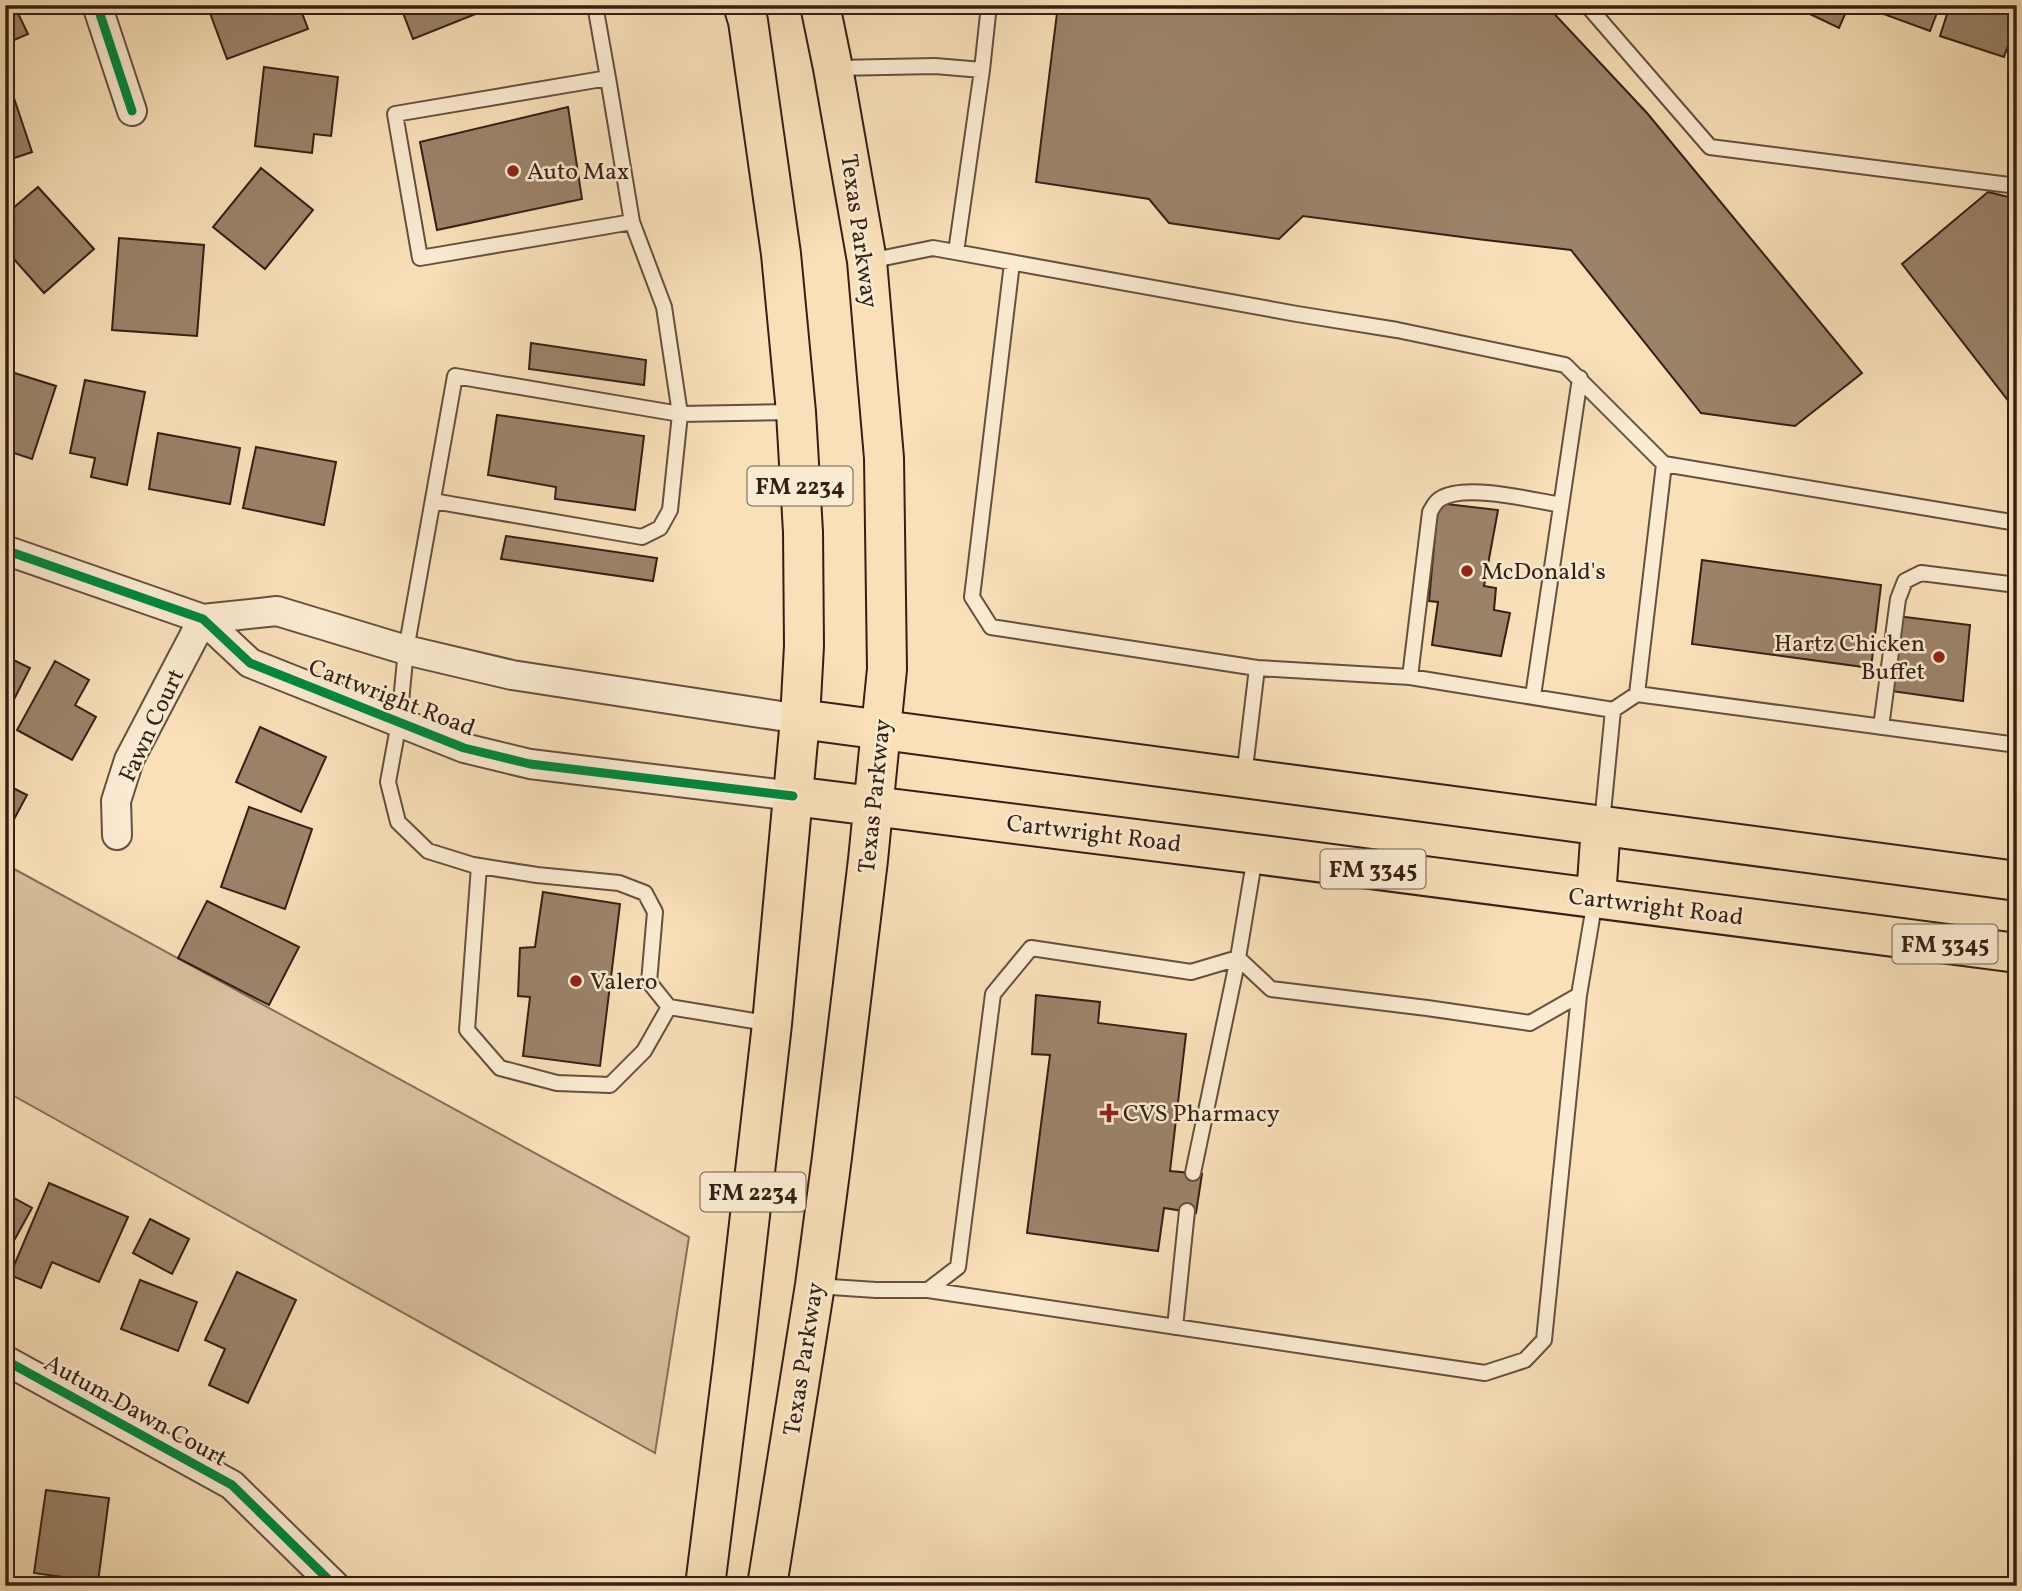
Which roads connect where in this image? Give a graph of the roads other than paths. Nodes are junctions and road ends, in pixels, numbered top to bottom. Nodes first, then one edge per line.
1 (97, 5) edge
2 (596, 5) edge
3 (743, 5) edge
4 (820, 5) edge
5 (989, 5) edge
6 (1587, 5) edge
7 (833, 68) junction
8 (982, 70) junction
9 (608, 78) junction
10 (132, 111) dead end
11 (2017, 186) edge
12 (632, 222) junction
13 (956, 252) junction
14 (867, 261) junction
15 (1012, 262) junction
16 (1580, 378) junction
17 (796, 412) junction
18 (680, 414) junction
19 (1664, 464) junction
20 (433, 501) junction
21 (1562, 505) junction
22 (2017, 523) edge
23 (5, 550) edge
24 (2017, 585) edge
25 (203, 619) junction
26 (406, 650) junction
27 (1256, 668) junction
28 (1410, 677) junction
29 (1637, 694) junction
30 (1533, 696) junction
31 (1614, 710) junction
32 (800, 719) junction
33 (399, 722) junction
34 (1881, 727) junction
35 (881, 730) junction
36 (2017, 745) edge
37 (1244, 777) junction
38 (793, 796) junction
39 (874, 806) junction
40 (1601, 825) junction
41 (117, 835) dead end
42 (1255, 854) junction
43 (479, 866) junction
44 (2017, 881) edge
45 (1595, 898) junction
46 (2017, 953) edge
47 (1238, 958) junction
48 (1579, 995) junction
49 (669, 1007) junction
50 (772, 1024) junction
51 (1193, 1173) dead end
52 (1187, 1211) dead end
53 (815, 1285) junction
54 (928, 1290) junction
55 (1175, 1327) junction
56 (8, 1370) edge
57 (335, 1586) edge
58 (705, 1586) edge
59 (767, 1586) edge

1 - 10 street
2 - 9 lane
3 - 17 main road, FM 2234
4 - 7 main road, Texas Parkway / FM 2234
5 - 8 lane
6 - 11 lane
7 - 8 lane
7 - 14 main road, Texas Parkway / FM 2234
8 - 13 lane
9 - 12 lane
9 - 12 lane
12 - 18 lane
13 - 14 lane
13 - 15 lane
14 - 35 main road, Texas Parkway / FM 2234
15 - 16 lane
15 - 27 lane
16 - 19 lane
16 - 21 lane
17 - 18 lane
17 - 32 main road, FM 2234
18 - 20 lane
18 - 20 lane
19 - 22 lane
19 - 29 lane
20 - 26 lane
21 - 28 lane
21 - 30 lane
23 - 25 street, Cartwright Road
24 - 34 lane
25 - 26 street, Cartwright Road
25 - 33 street, Cartwright Road
25 - 41 street, Fawn Court
26 - 32 street, Cartwright Road
26 - 33 lane
27 - 28 lane
27 - 37 lane
28 - 30 lane
29 - 31 lane
29 - 34 lane
30 - 31 lane
31 - 40 lane
32 - 35 main road, Cartwright Road
32 - 38 main road, FM 2234
33 - 38 street, Cartwright Road
33 - 43 lane
34 - 36 lane
35 - 37 main road, Cartwright Road
35 - 39 main road, Texas Parkway / FM 2234
37 - 40 main road, Cartwright Road
38 - 39 main road, Cartwright Road
38 - 50 main road, FM 2234
39 - 42 main road, Cartwright Road / FM 3345
39 - 53 main road, Texas Parkway / FM 2234
40 - 44 main road, Cartwright Road
40 - 45 main road
42 - 45 main road, Cartwright Road / FM 3345
42 - 47 lane
43 - 49 lane
43 - 49 lane
45 - 46 main road, Cartwright Road / FM 3345
45 - 48 lane
47 - 48 lane
47 - 51 lane
47 - 54 lane
48 - 55 lane
49 - 50 lane
50 - 58 main road, FM 2234
52 - 55 lane
53 - 54 lane
53 - 59 main road, Texas Parkway / FM 2234
54 - 55 lane
56 - 57 street, Autum Dawn Court

